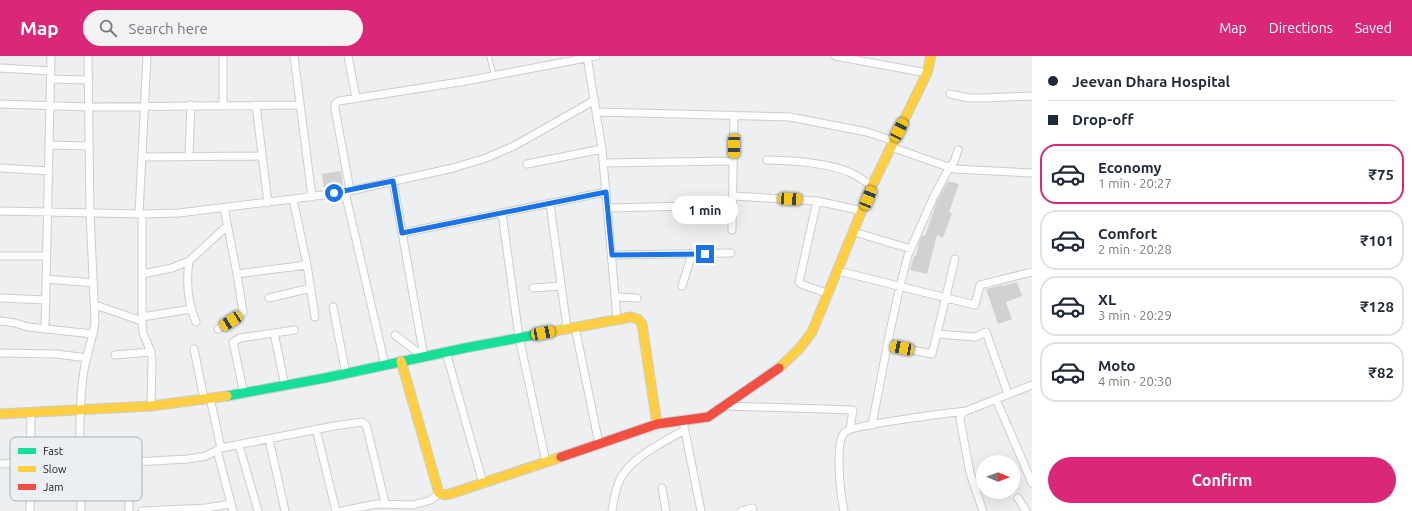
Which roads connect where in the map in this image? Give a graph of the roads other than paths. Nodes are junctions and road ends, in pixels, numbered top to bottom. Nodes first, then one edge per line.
1 (51, 56) edge
2 (88, 56) edge
3 (147, 56) edge
4 (223, 56) edge
5 (289, 56) edge
6 (294, 56) edge
7 (348, 56) edge
8 (489, 56) edge
9 (596, 56) edge
10 (835, 56) edge
11 (931, 56) edge
12 (587, 57) edge
13 (0, 68) edge
14 (51, 71) junction
15 (927, 73) junction
16 (494, 76) junction
17 (51, 79) junction
18 (88, 80) junction
19 (950, 94) dead end
20 (1032, 96) edge
21 (356, 98) junction
22 (595, 100) junction
23 (0, 104) edge
24 (224, 105) junction
25 (256, 105) junction
26 (300, 105) junction
27 (51, 106) junction
28 (144, 106) junction
29 (191, 106) junction
30 (89, 107) junction
31 (597, 112) junction
32 (734, 115) junction
33 (892, 144) junction
34 (50, 145) junction
35 (89, 146) junction
36 (602, 149) junction
37 (958, 150) dead end
38 (189, 156) junction
39 (262, 156) junction
40 (142, 157) junction
41 (767, 160) dead end
42 (733, 161) junction
43 (603, 163) junction
44 (527, 164) dead end
45 (0, 168) edge
46 (949, 168) junction
47 (49, 171) junction
48 (1032, 173) edge
49 (393, 181) junction
50 (872, 186) junction
51 (347, 191) junction
52 (606, 192) junction
53 (312, 196) junction
54 (733, 196) junction
55 (293, 200) junction
56 (817, 201) junction
57 (268, 203) junction
58 (550, 204) junction
59 (732, 205) junction
60 (224, 208) junction
61 (608, 208) junction
62 (0, 211) edge
63 (862, 211) junction
64 (48, 212) junction
65 (90, 213) junction
66 (502, 213) junction
67 (141, 214) junction
68 (227, 226) junction
69 (732, 230) dead end
70 (854, 232) junction
71 (402, 233) junction
72 (911, 249) junction
73 (692, 254) junction
74 (731, 254) dead end
75 (612, 255) junction
76 (0, 256) edge
77 (47, 256) junction
78 (955, 259) dead end
79 (188, 261) junction
80 (307, 264) junction
81 (838, 272) junction
82 (1032, 272) edge
83 (142, 274) junction
84 (237, 274) junction
85 (46, 279) junction
86 (94, 283) junction
87 (561, 286) junction
88 (682, 286) dead end
89 (900, 286) junction
90 (311, 288) junction
91 (533, 288) dead end
92 (829, 294) junction
93 (615, 297) junction
94 (946, 297) junction
95 (0, 298) edge
96 (269, 298) dead end
97 (637, 298) dead end
98 (46, 300) junction
99 (95, 305) junction
100 (333, 307) dead end
101 (191, 309) junction
102 (316, 317) dead end
103 (142, 319) junction
104 (617, 319) junction
105 (0, 321) edge
106 (196, 322) dead end
107 (571, 328) junction
108 (45, 329) junction
109 (218, 329) dead end
110 (294, 330) dead end
111 (274, 333) junction
112 (94, 334) junction
113 (937, 334) junction
114 (395, 335) dead end
115 (519, 338) junction
116 (887, 345) junction
117 (194, 349) dead end
118 (151, 352) junction
119 (446, 352) junction
120 (0, 353) edge
121 (115, 355) dead end
122 (424, 357) junction
123 (87, 358) junction
124 (401, 362) junction
125 (385, 365) junction
126 (346, 374) junction
127 (1032, 385) edge
128 (285, 386) junction
129 (244, 394) junction
130 (1008, 394) junction
131 (207, 399) junction
132 (996, 399) junction
133 (151, 406) junction
134 (727, 406) junction
135 (81, 410) junction
136 (966, 410) junction
137 (31, 412) junction
138 (0, 414) edge
139 (657, 424) junction
140 (872, 425) junction
141 (684, 426) junction
142 (316, 429) junction
143 (850, 429) junction
144 (31, 437) edge
145 (81, 437) edge
146 (269, 439) junction
147 (599, 444) junction
148 (239, 445) junction
149 (219, 449) junction
150 (142, 461) edge
151 (546, 462) junction
152 (10, 463) edge
153 (0, 464) edge
154 (483, 483) junction
155 (1032, 483) edge
156 (662, 488) dead end
157 (439, 493) junction
158 (1019, 499) edge
159 (30, 501) edge
160 (129, 501) edge
161 (385, 503) junction
162 (232, 507) edge
163 (753, 508) dead end
164 (172, 510) edge
165 (30, 511) edge
166 (129, 511) edge
167 (142, 511) edge
168 (258, 511) edge
169 (285, 511) edge
170 (336, 511) edge
171 (342, 511) edge
172 (612, 511) edge
173 (666, 511) edge
174 (701, 511) edge
175 (741, 511) edge
176 (844, 511) edge
177 (984, 511) edge
178 (1026, 511) edge

1 - 14 street
2 - 18 street
3 - 28 street
4 - 24 street
5 - 6 street
6 - 26 street
7 - 21 street
8 - 16 lane
9 - 12 street
10 - 15 street
11 - 15 street
12 - 16 street
12 - 22 street
13 - 14 street
14 - 17 street
15 - 33 street
16 - 21 street
17 - 18 street
17 - 27 street
18 - 30 street
19 - 20 street
21 - 51 street
22 - 31 street
22 - 49 street
23 - 27 street
24 - 25 street
24 - 29 street
25 - 26 street
25 - 39 street
26 - 53 street
27 - 30 street
27 - 34 street
28 - 29 street
28 - 30 street
28 - 40 street
29 - 38 street
30 - 35 street
31 - 32 street
31 - 36 street
32 - 33 street
32 - 42 street
33 - 46 street
33 - 50 street
34 - 35 street
34 - 47 street
35 - 65 street
36 - 43 street
36 - 44 street
37 - 46 street
38 - 39 street
38 - 40 street
39 - 57 street
40 - 67 street
41 - 50 street
42 - 43 street
42 - 54 street
43 - 52 street
45 - 47 street
46 - 48 street
46 - 72 street
47 - 64 street
49 - 51 street
49 - 71 street
50 - 63 street
51 - 53 street
51 - 125 street
52 - 58 street
52 - 61 street
53 - 55 street
54 - 56 street
54 - 59 street
55 - 57 street
55 - 80 street
56 - 63 street
56 - 92 street
57 - 60 street
58 - 66 street
58 - 87 street
59 - 61 street
59 - 69 street
60 - 67 street
60 - 68 street
61 - 75 street
62 - 64 street
63 - 70 street
64 - 65 street
64 - 77 street
65 - 67 street
65 - 86 street
66 - 71 street
66 - 115 street
67 - 83 street
68 - 79 street
68 - 84 street
70 - 72 street
70 - 81 street
71 - 122 street
72 - 89 street
73 - 74 street
73 - 75 street
73 - 88 street
75 - 93 street
76 - 77 street
77 - 85 street
78 - 94 street
79 - 83 street
79 - 101 street
80 - 84 street
80 - 90 street
81 - 89 street
81 - 92 street
82 - 94 street
83 - 103 street
84 - 109 street
85 - 86 street
85 - 98 street
86 - 99 street
87 - 91 street
87 - 107 street
89 - 94 street
89 - 116 street
90 - 96 street
90 - 102 street
92 - 134 street
93 - 97 street
93 - 104 street
94 - 113 street
95 - 98 street
98 - 108 street
99 - 103 street
99 - 112 street
100 - 126 street
101 - 103 street
101 - 106 street
103 - 118 street
104 - 107 street
104 - 139 street
105 - 108 street
107 - 115 street
107 - 147 street
108 - 112 street
110 - 111 street
111 - 128 street
111 - 129 street
112 - 123 street
113 - 116 street
113 - 130 street
114 - 122 street
115 - 119 street
115 - 151 street
116 - 140 street
117 - 131 street
118 - 121 street
118 - 133 street
119 - 122 street
119 - 154 street
120 - 123 street
122 - 124 street
123 - 135 street
124 - 125 street
124 - 157 street
125 - 126 street
126 - 128 street
127 - 130 street
128 - 129 street
129 - 131 street
130 - 132 street
131 - 133 street
131 - 149 street
132 - 136 street
132 - 155 street
133 - 135 street
134 - 141 street
134 - 143 street
135 - 137 street
135 - 145 street
136 - 140 street
136 - 177 street
137 - 138 street
137 - 144 street
139 - 141 street
139 - 147 street
140 - 143 street
141 - 172 street
141 - 174 street
142 - 146 street
142 - 161 street
142 - 170 street
143 - 176 street
146 - 148 street
146 - 169 street
147 - 151 street
148 - 149 street
148 - 168 street
149 - 150 street
149 - 162 street
151 - 154 street
152 - 153 street
154 - 157 street
156 - 173 street
157 - 161 street
158 - 178 street
159 - 165 street
160 - 166 street
161 - 171 street
162 - 164 street
163 - 175 street
164 - 167 street

